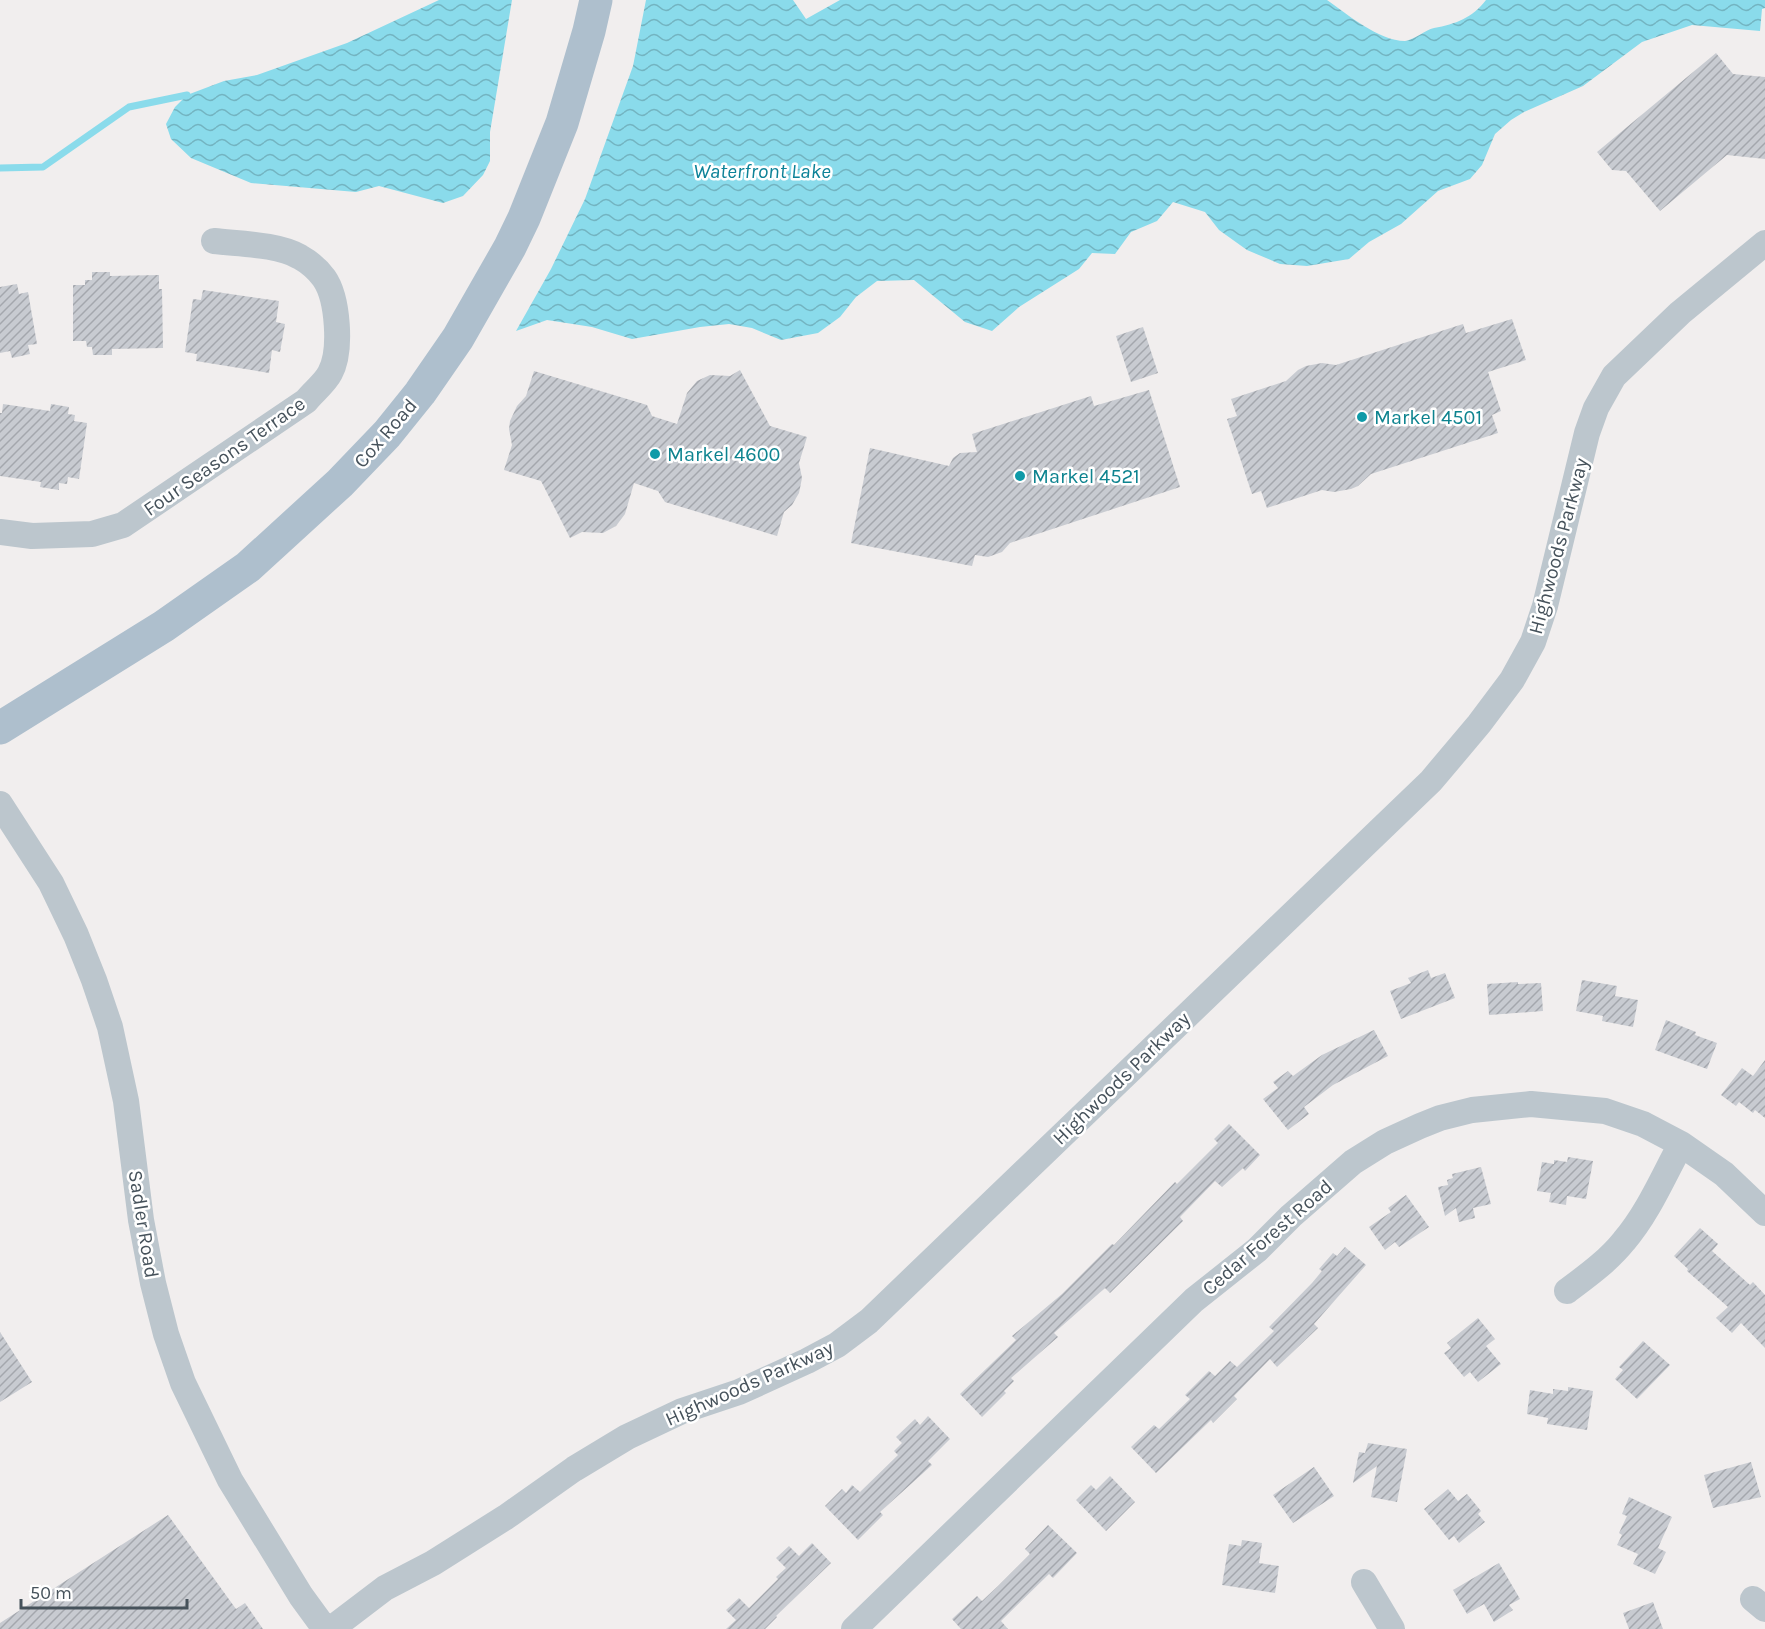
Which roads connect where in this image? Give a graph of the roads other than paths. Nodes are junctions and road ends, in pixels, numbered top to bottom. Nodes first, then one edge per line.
1 (596, 0) edge
2 (214, 241) dead end
3 (1765, 243) edge
4 (0, 532) edge
5 (0, 728) edge
6 (0, 804) edge
7 (1681, 1144) junction
8 (1765, 1213) edge
9 (1567, 1291) dead end
10 (1364, 1582) dead end
11 (325, 1629) edge
12 (331, 1629) edge
13 (854, 1629) edge
14 (1392, 1629) edge

1 - 5 main road, Cox Road
2 - 4 street, Four Seasons Terrace
3 - 12 street, Highwoods Parkway
6 - 11 street, Sadler Road
7 - 8 street, Cedar Forest Road
7 - 9 street
7 - 13 street, Cedar Forest Road
10 - 14 street

